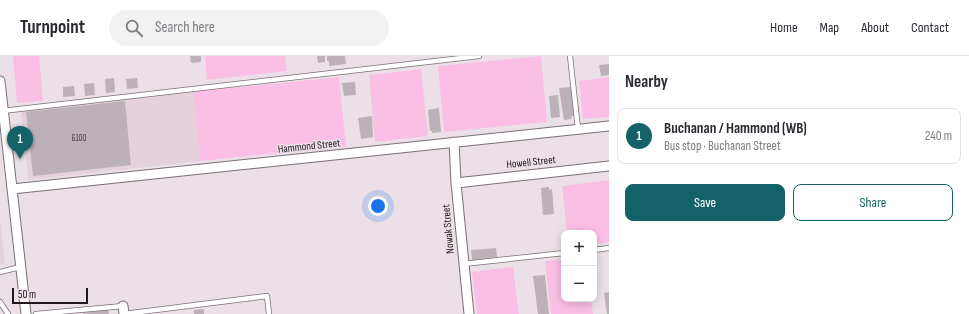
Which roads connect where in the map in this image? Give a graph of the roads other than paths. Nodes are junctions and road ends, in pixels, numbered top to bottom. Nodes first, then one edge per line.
1 (479, 56) edge
2 (570, 56) edge
3 (0, 82) edge
4 (2, 111) edge
5 (609, 126) edge
6 (578, 129) junction
7 (454, 142) junction
8 (609, 166) edge
9 (456, 182) junction
10 (12, 189) junction
11 (609, 248) edge
12 (597, 250) edge
13 (561, 253) edge
14 (463, 264) junction
15 (20, 267) junction
16 (0, 272) edge
17 (0, 302) edge
18 (124, 311) edge
19 (8, 314) edge
20 (26, 314) edge
21 (36, 314) edge
22 (269, 314) edge
23 (469, 314) edge

1 - 4 lane
2 - 6 lane
3 - 4 street
4 - 10 street
5 - 6 street, Hammond Street
6 - 7 street, Hammond Street
7 - 9 street, Nowak Street
7 - 10 street, Hammond Street
8 - 9 street, Howell Street
9 - 14 street, Nowak Street
10 - 15 street
11 - 12 lane
13 - 14 lane
14 - 23 street, Nowak Street
15 - 16 lane
15 - 20 street
17 - 19 lane
18 - 21 lane
18 - 22 lane

